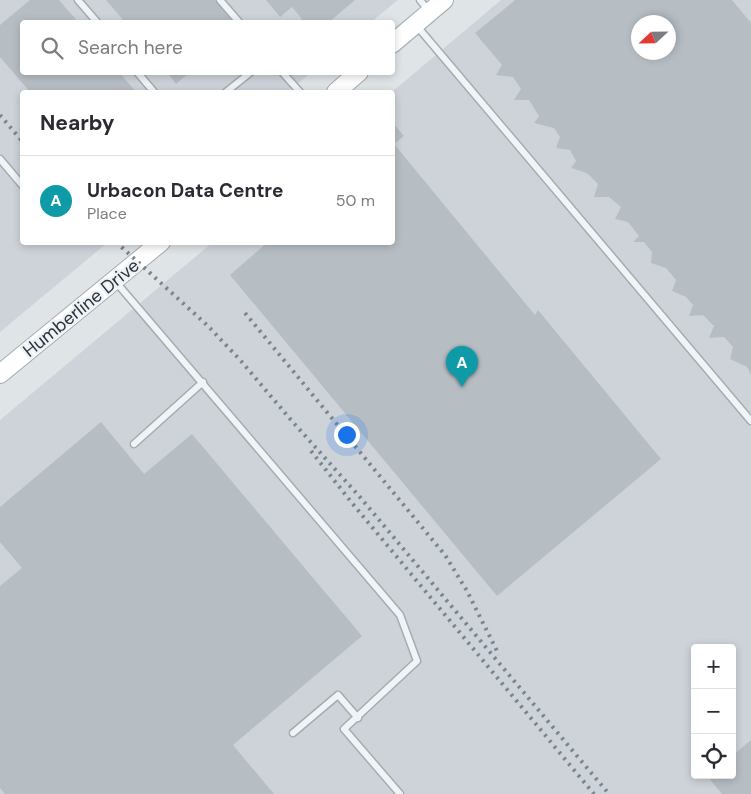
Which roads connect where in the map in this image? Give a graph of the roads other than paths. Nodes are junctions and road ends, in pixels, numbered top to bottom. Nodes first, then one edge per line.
1 (78, 0) edge
2 (220, 0) edge
3 (444, 0) edge
4 (425, 6) edge
5 (94, 20) edge
6 (237, 20) edge
7 (416, 24) junction
8 (395, 42) edge
9 (140, 75) edge
10 (247, 75) edge
11 (285, 75) edge
12 (356, 75) edge
13 (152, 90) edge
14 (228, 90) edge
15 (298, 90) edge
16 (338, 90) edge
17 (0, 159) edge
18 (20, 183) edge
19 (157, 245) edge
20 (115, 281) junction
21 (0, 374) edge
22 (203, 382) junction
23 (751, 422) edge
24 (134, 444) dead end
25 (358, 718) junction
26 (293, 732) dead end
27 (400, 794) edge

1 - 5 lane
2 - 6 lane
3 - 4 street
4 - 7 street
7 - 8 street
7 - 23 lane
9 - 13 lane
10 - 14 lane
11 - 15 lane
12 - 16 street
17 - 18 lane
19 - 20 street, Humberline Drive
20 - 21 street, Humberline Drive
20 - 22 lane
22 - 24 lane
22 - 25 lane
25 - 26 lane
25 - 27 lane

